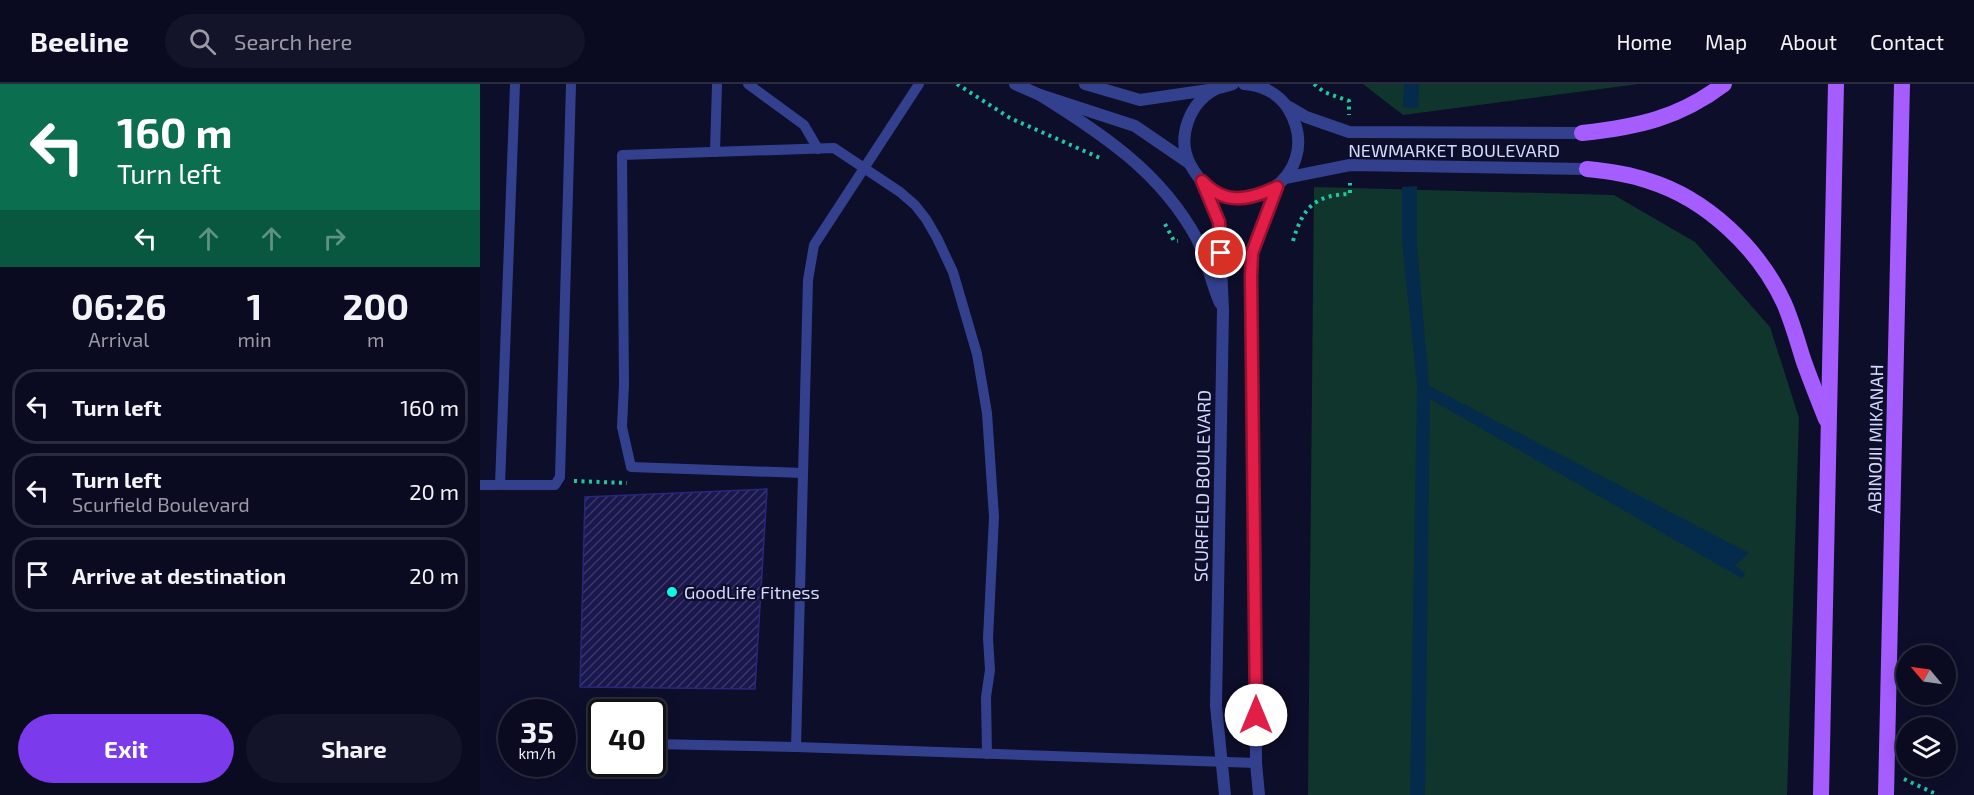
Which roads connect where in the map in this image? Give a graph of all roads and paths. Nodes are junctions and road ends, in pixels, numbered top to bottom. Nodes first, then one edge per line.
1 (514, 84) edge
2 (571, 84) edge
3 (717, 84) edge
4 (748, 84) edge
5 (919, 84) edge
6 (957, 84) edge
7 (1015, 84) edge
8 (1085, 84) edge
9 (1233, 84) edge
10 (1244, 84) edge
11 (1314, 84) edge
12 (1724, 84) edge
13 (1836, 84) edge
14 (1902, 84) edge
15 (1216, 89) junction
16 (1040, 95) junction
17 (1287, 105) junction
18 (1349, 132) junction
19 (1582, 133) joint
20 (818, 150) junction
21 (716, 152) junction
22 (1107, 161) dead end
23 (1190, 164) junction
24 (1350, 165) junction
25 (864, 167) junction
26 (1587, 169) joint
27 (1202, 181) junction
28 (1281, 182) junction
29 (1164, 223) dead end
30 (1293, 241) dead end
31 (1181, 242) dead end
32 (1223, 310) junction
33 (1829, 425) junction
34 (803, 473) junction
35 (480, 485) edge
36 (500, 485) junction
37 (666, 744) edge
38 (796, 747) junction
39 (987, 754) junction
40 (1223, 762) junction
41 (1256, 763) junction
42 (1887, 771) junction
43 (1225, 795) edge
44 (1259, 795) edge
45 (1821, 795) edge
46 (1886, 795) edge
47 (1938, 795) edge

1 - 36 lane
2 - 36 lane
3 - 21 lane
4 - 20 lane
5 - 25 lane
6 - 22 path
7 - 16 street
8 - 15 street
9 - 15 street
10 - 17 street, NEWMARKET BOULEVARD
11 - 18 path
12 - 19 main road
13 - 33 main road
14 - 42 main road, ABINOJII MIKANAH
15 - 23 street
16 - 23 street
16 - 32 street
17 - 18 street, NEWMARKET BOULEVARD
17 - 28 street
18 - 19 street, NEWMARKET BOULEVARD
20 - 21 lane
20 - 25 lane
21 - 34 lane
23 - 27 street
24 - 26 street, NEWMARKET BOULEVARD
24 - 28 street, NEWMARKET BOULEVARD
24 - 30 path
25 - 34 lane
25 - 39 lane
26 - 33 main road
27 - 28 street, NEWMARKET BOULEVARD
27 - 32 street, SCURFIELD BOULEVARD
28 - 41 street
29 - 31 path
32 - 40 street, SCURFIELD BOULEVARD
33 - 45 main road
34 - 38 lane
35 - 36 lane
37 - 38 lane
38 - 39 lane
39 - 40 lane
40 - 41 lane
40 - 43 street, SCURFIELD BOULEVARD
41 - 44 street
42 - 46 main road, ABINOJII MIKANAH
42 - 47 path

